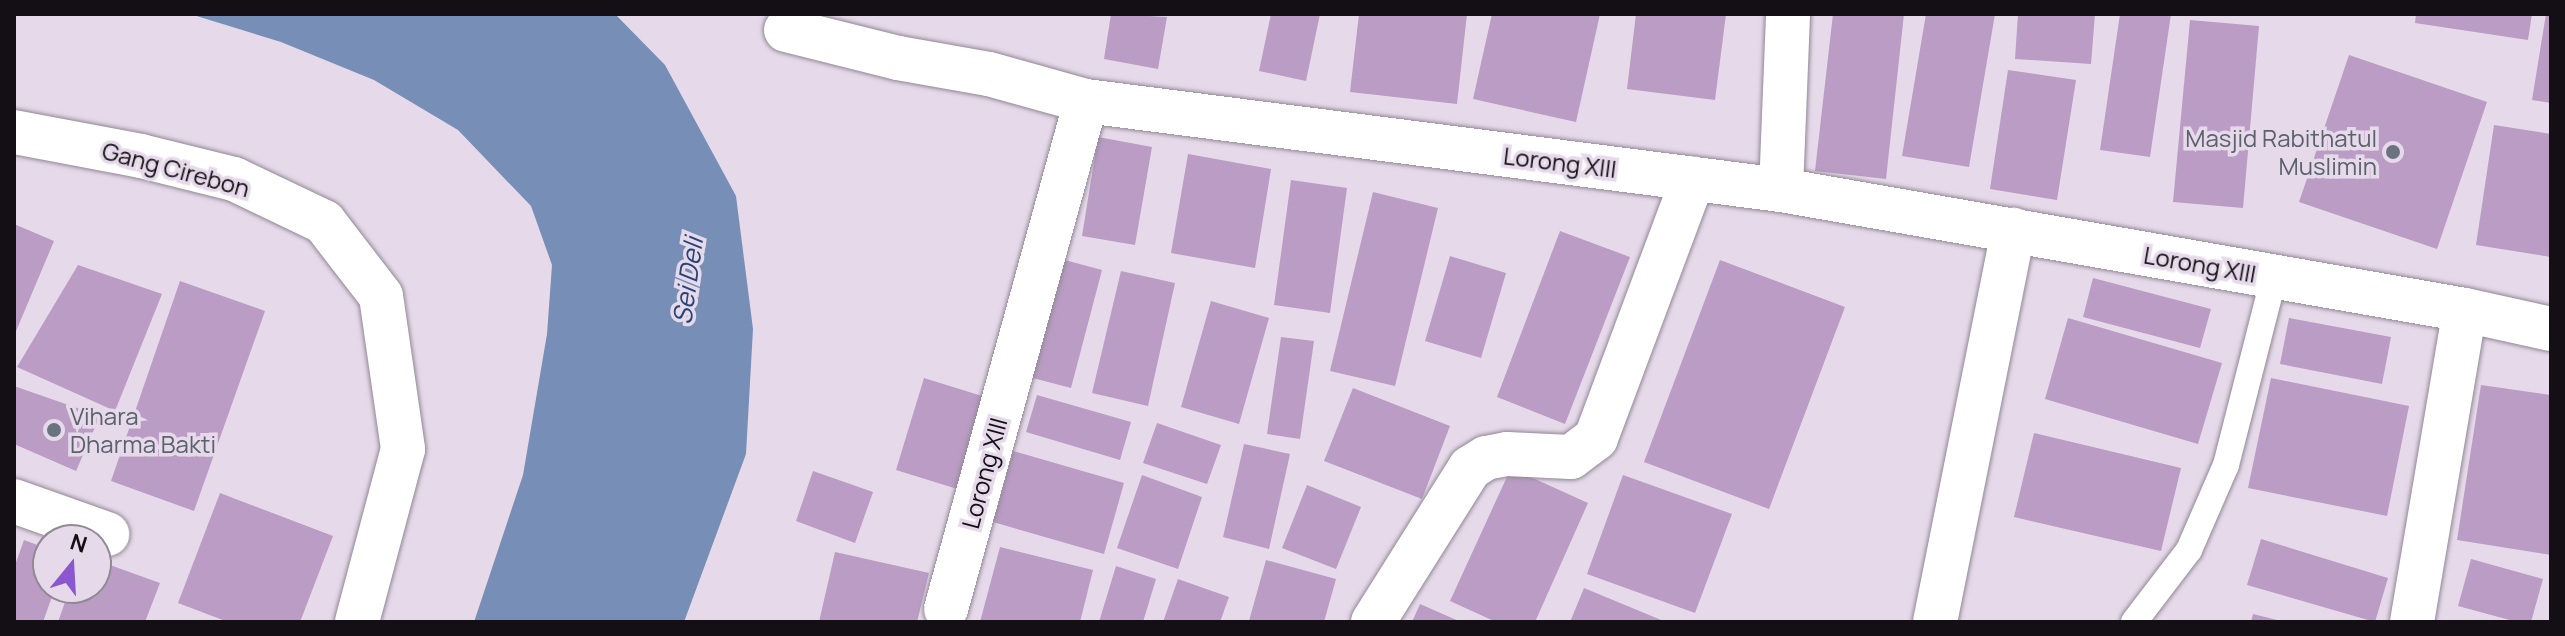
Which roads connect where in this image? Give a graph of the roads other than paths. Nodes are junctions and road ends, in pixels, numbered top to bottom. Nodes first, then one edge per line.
1 (1788, 14) edge
2 (781, 19) edge
3 (1086, 101) junction
4 (14, 132) edge
5 (1693, 179) junction
6 (1781, 190) junction
7 (2013, 230) junction
8 (2274, 277) junction
9 (2465, 310) junction
10 (2551, 329) edge
11 (14, 501) edge
12 (79, 524) edge
13 (946, 609) dead end
14 (357, 622) edge
15 (1373, 622) edge
16 (1935, 622) edge
17 (2134, 622) edge
18 (2412, 622) edge

1 - 6 street
2 - 3 street
3 - 5 street, Lorong XIII
3 - 13 street, Lorong XIII
4 - 14 street, Gang Cirebon
5 - 6 street, Lorong XIII
5 - 15 street
6 - 7 street, Lorong XIII
7 - 8 street, Lorong XIII
7 - 16 street
8 - 9 street, Lorong XIII
8 - 17 lane
9 - 10 street, Lorong XIII
9 - 18 street
11 - 12 street

